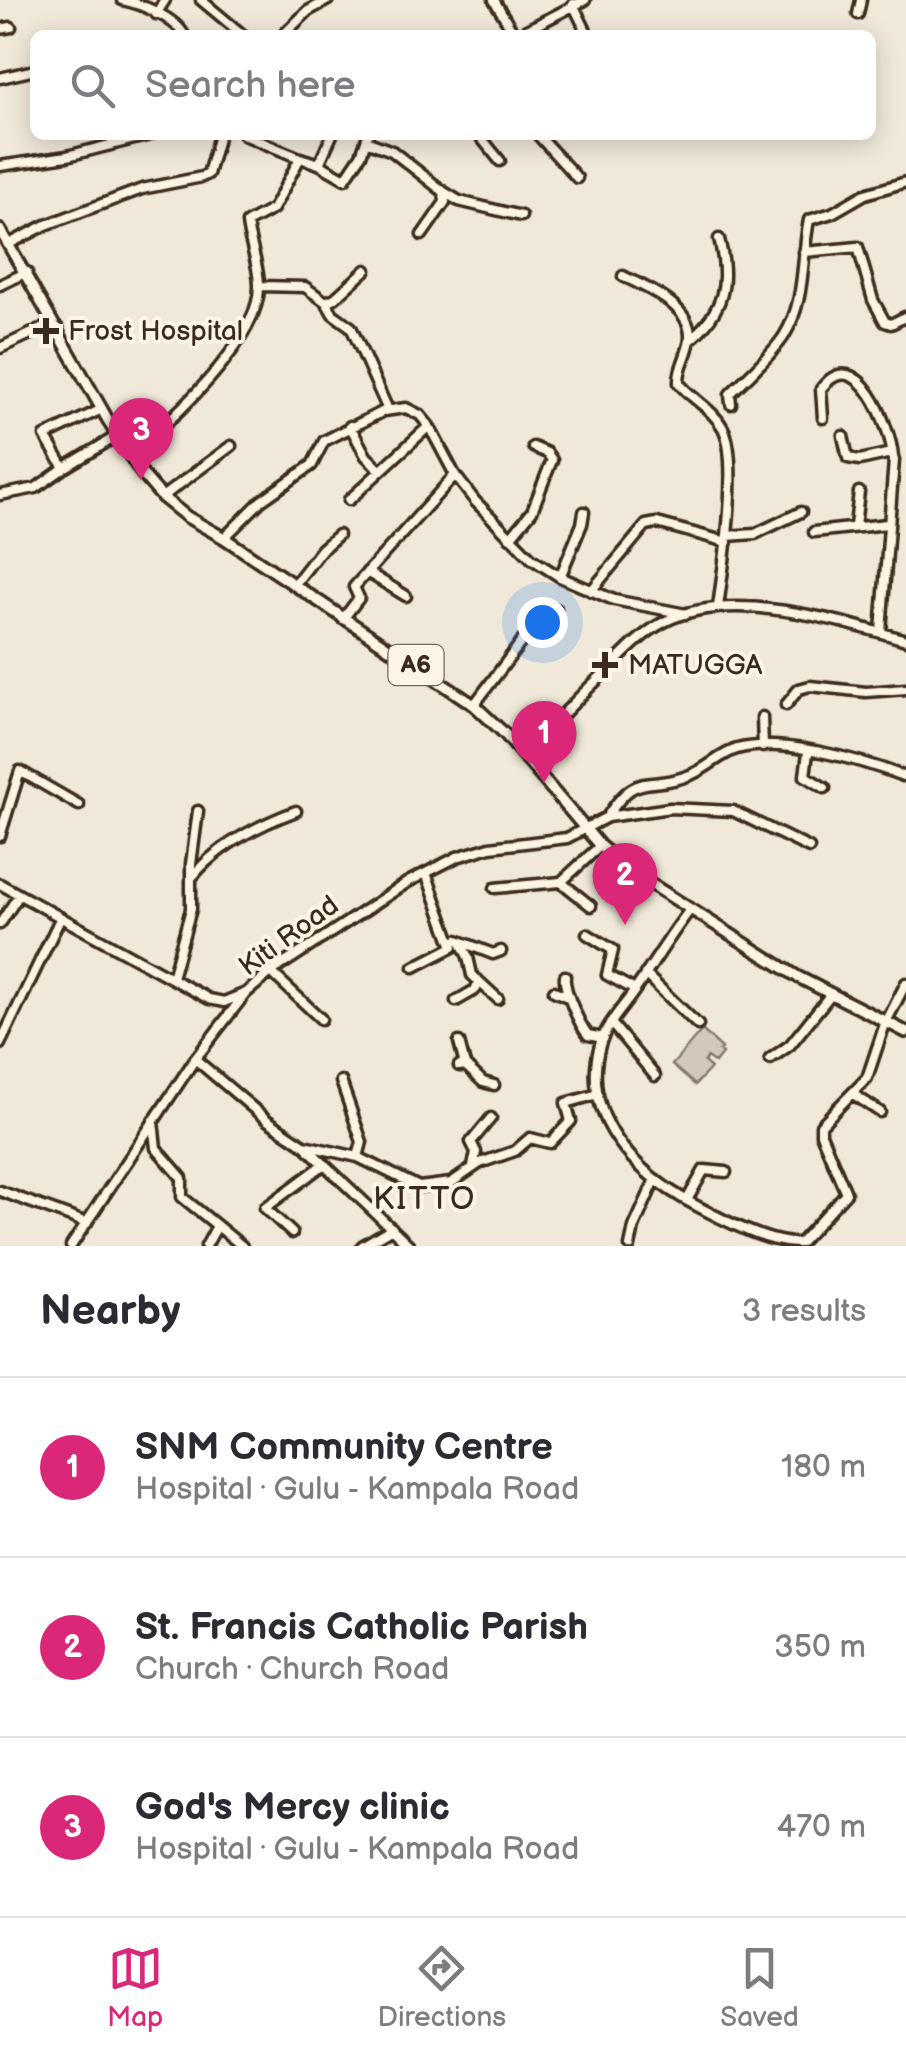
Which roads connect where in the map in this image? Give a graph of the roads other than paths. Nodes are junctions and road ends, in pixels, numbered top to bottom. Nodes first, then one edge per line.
1 (122, 0) edge
2 (165, 0) edge
3 (201, 0) edge
4 (328, 0) edge
5 (494, 0) edge
6 (585, 0) edge
7 (861, 0) edge
8 (315, 3) edge
9 (573, 4) junction
10 (156, 14) junction
11 (858, 14) dead end
12 (11, 27) dead end
13 (0, 29) edge
14 (183, 30) edge
15 (237, 30) edge
16 (287, 30) edge
17 (513, 30) edge
18 (525, 30) edge
19 (586, 30) edge
20 (30, 71) edge
21 (0, 78) edge
22 (130, 140) edge
23 (218, 140) edge
24 (256, 140) edge
25 (330, 140) edge
26 (366, 140) edge
27 (371, 140) edge
28 (483, 140) edge
29 (543, 140) edge
30 (300, 158) junction
31 (500, 161) dead end
32 (319, 164) junction
33 (0, 166) edge
34 (577, 178) dead end
35 (906, 182) edge
36 (444, 192) junction
37 (521, 216) dead end
38 (422, 235) dead end
39 (4, 236) edge
40 (719, 240) dead end
41 (804, 252) junction
42 (366, 270) dead end
43 (27, 272) junction
44 (623, 276) dead end
45 (0, 285) edge
46 (260, 286) junction
47 (326, 302) junction
48 (905, 318) edge
49 (58, 328) junction
50 (690, 340) junction
51 (0, 348) edge
52 (731, 404) dead end
53 (102, 409) junction
54 (388, 410) junction
55 (824, 418) dead end
56 (350, 426) junction
57 (429, 426) junction
58 (117, 436) junction
59 (843, 436) dead end
60 (231, 446) dead end
61 (533, 447) dead end
62 (130, 456) junction
63 (894, 456) junction
64 (64, 468) junction
65 (380, 470) junction
66 (455, 474) junction
67 (892, 485) junction
68 (903, 486) dead end
69 (860, 492) dead end
70 (0, 495) edge
71 (162, 497) junction
72 (349, 500) dead end
73 (584, 512) dead end
74 (801, 512) dead end
75 (887, 524) junction
76 (855, 526) junction
77 (814, 532) dead end
78 (338, 535) dead end
79 (224, 538) junction
80 (510, 538) junction
81 (727, 539) junction
82 (367, 572) junction
83 (560, 577) junction
84 (294, 585) junction
85 (591, 591) junction
86 (406, 596) dead end
87 (718, 607) junction
88 (556, 609) dead end
89 (686, 614) junction
90 (343, 619) junction
91 (881, 632) junction
92 (906, 640) edge
93 (906, 689) edge
94 (474, 705) junction
95 (786, 706) dead end
96 (762, 717) dead end
97 (763, 746) junction
98 (808, 752) junction
99 (526, 758) junction
100 (902, 776) dead end
101 (824, 788) dead end
102 (79, 805) dead end
103 (296, 810) dead end
104 (198, 811) dead end
105 (607, 817) junction
106 (586, 830) junction
107 (0, 836) edge
108 (600, 846) junction
109 (809, 848) dead end
110 (426, 873) junction
111 (192, 876) junction
112 (561, 882) junction
113 (0, 884) edge
114 (495, 888) dead end
115 (19, 895) junction
116 (591, 906) dead end
117 (689, 911) junction
118 (60, 919) junction
119 (0, 924) edge
120 (587, 934) dead end
121 (456, 940) junction
122 (501, 951) dead end
123 (414, 967) dead end
124 (271, 972) junction
125 (645, 974) junction
126 (565, 976) dead end
127 (172, 978) junction
128 (479, 982) junction
129 (906, 983) edge
130 (635, 990) junction
131 (554, 991) dead end
132 (246, 994) junction
133 (831, 994) junction
134 (568, 997) junction
135 (498, 999) dead end
136 (456, 1002) dead end
137 (321, 1019) dead end
138 (611, 1023) junction
139 (886, 1024) junction
140 (698, 1025) dead end
141 (906, 1032) edge
142 (603, 1038) junction
143 (458, 1042) dead end
144 (0, 1044) edge
145 (195, 1060) junction
146 (770, 1060) dead end
147 (655, 1076) dead end
148 (340, 1081) dead end
149 (494, 1085) dead end
150 (598, 1094) junction
151 (853, 1094) junction
152 (880, 1112) dead end
153 (491, 1118) dead end
154 (154, 1121) junction
155 (304, 1145) junction
156 (358, 1157) junction
157 (323, 1165) junction
158 (473, 1168) junction
159 (726, 1172) dead end
160 (655, 1180) junction
161 (0, 1192) edge
162 (687, 1200) junction
163 (87, 1223) junction
164 (217, 1226) junction
165 (392, 1228) junction
166 (292, 1233) dead end
167 (72, 1246) edge
168 (206, 1246) edge
169 (242, 1246) edge
170 (362, 1246) edge
171 (410, 1246) edge
172 (630, 1246) edge

1 - 10 street
2 - 10 street
3 - 15 street
4 - 8 street
5 - 17 street
6 - 9 street
7 - 11 street
8 - 16 street
9 - 18 street
9 - 19 street
10 - 14 street
12 - 13 street
20 - 21 street
22 - 33 street
23 - 39 street
24 - 30 street
25 - 32 street
26 - 32 street
27 - 36 street
28 - 31 street
29 - 34 street
30 - 32 street
30 - 46 street
35 - 41 street
36 - 37 street
36 - 38 street
39 - 43 main road, A6
40 - 50 street
41 - 48 street
41 - 52 street
42 - 47 street
43 - 45 street
43 - 49 main road, A6
44 - 50 street
46 - 47 street
46 - 62 street
47 - 54 street
49 - 51 street
49 - 53 main road, A6
50 - 81 street
53 - 58 main road, A6
53 - 64 street
54 - 56 street
54 - 57 street
55 - 63 street
56 - 65 street
56 - 79 street
57 - 65 street
57 - 66 street
58 - 62 main road, A6
58 - 64 street
59 - 63 street
60 - 71 street
61 - 80 street
62 - 71 main road, A6
63 - 67 street
64 - 70 street
65 - 72 street
66 - 80 street
66 - 82 street
67 - 68 street
67 - 75 street
69 - 76 street
71 - 79 main road, A6
73 - 83 street
74 - 81 street
75 - 76 street
75 - 91 street
76 - 77 street
78 - 84 street
79 - 84 main road, A6
80 - 83 street
81 - 85 street
81 - 87 street
82 - 86 street
82 - 90 street
83 - 85 street
84 - 90 main road, A6
85 - 89 street
87 - 89 street
87 - 91 street
88 - 94 street
89 - 99 street
90 - 94 main road, A6
91 - 92 street
93 - 95 street
94 - 99 main road, A6
96 - 97 street
97 - 98 street
97 - 105 street
98 - 100 street
98 - 101 street
99 - 106 main road, A6
102 - 107 street
103 - 111 street
104 - 111 street
105 - 106 street, Kiti Road
105 - 109 street
106 - 108 main road, A6
106 - 110 street, Kiti Road
108 - 112 street
108 - 117 main road, A6
110 - 121 street
110 - 124 street, Kiti Road
111 - 127 street
112 - 114 street
112 - 116 street
113 - 115 street
115 - 118 street
115 - 119 street
117 - 125 street
117 - 133 main road, A6
118 - 127 street
118 - 144 street
120 - 130 street
121 - 122 street
121 - 123 street
121 - 128 street
124 - 132 street, Kiti Road
124 - 137 street
125 - 130 street
125 - 140 street
126 - 134 street
127 - 132 street
128 - 135 street
128 - 136 street
129 - 139 street
130 - 138 street
131 - 134 street
132 - 145 street, Kiti Road
133 - 139 main road, A6
133 - 146 street
134 - 142 street
138 - 142 street
138 - 147 street
139 - 141 main road, A6
139 - 151 street
142 - 150 street
143 - 149 street
145 - 154 street, Kiti Road
145 - 155 street
148 - 156 street
150 - 158 street
150 - 160 street
151 - 152 street
151 - 162 street
153 - 158 street
154 - 163 street, Kiti Road
154 - 164 street
155 - 156 street
155 - 157 street
156 - 158 street
157 - 165 street
157 - 166 street
159 - 162 street
160 - 162 street
160 - 172 street
161 - 163 street
163 - 167 street, Kiti Road
164 - 168 street
164 - 169 street
165 - 170 street
165 - 171 street

